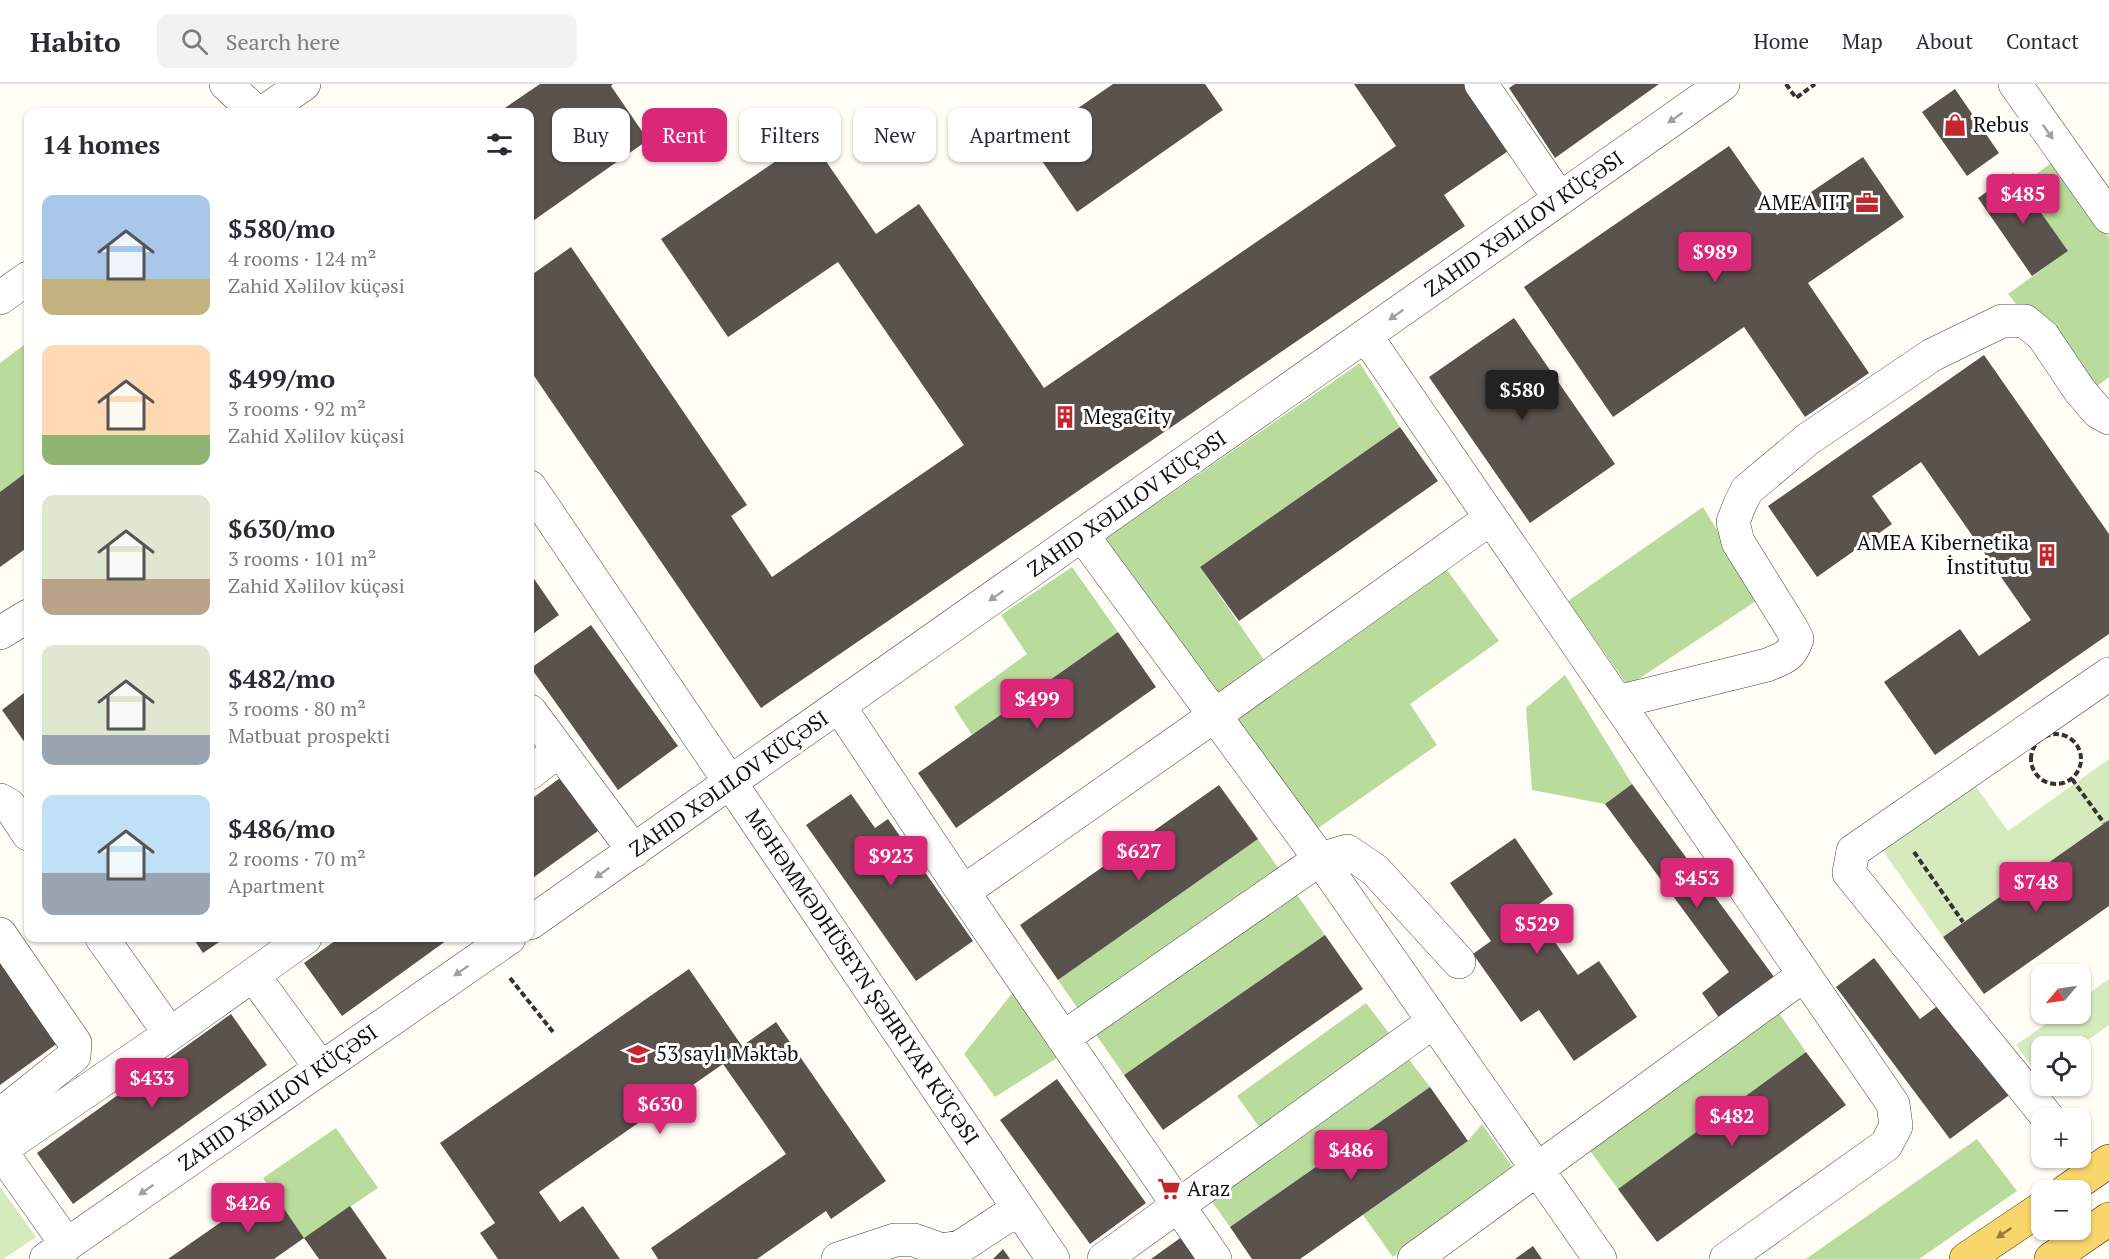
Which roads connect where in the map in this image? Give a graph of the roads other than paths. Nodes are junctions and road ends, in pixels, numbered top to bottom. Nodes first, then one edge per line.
1 (226, 84) edge
2 (304, 84) edge
3 (1481, 84) edge
4 (1723, 84) edge
5 (2015, 84) edge
6 (252, 108) edge
7 (270, 108) edge
8 (1560, 199) junction
9 (2109, 217) edge
10 (24, 281) edge
11 (0, 298) edge
12 (1366, 336) junction
13 (2109, 418) edge
14 (534, 493) edge
15 (1491, 518) junction
16 (1083, 536) junction
17 (24, 618) edge
18 (0, 633) edge
19 (2109, 674) edge
20 (1617, 702) junction
21 (838, 706) junction
22 (1214, 716) junction
23 (534, 717) edge
24 (558, 751) junction
25 (534, 770) edge
26 (730, 782) junction
27 (0, 800) edge
28 (24, 828) edge
29 (634, 851) junction
30 (1320, 860) junction
31 (963, 892) junction
32 (534, 920) edge
33 (0, 934) edge
34 (105, 942) edge
35 (299, 942) edge
36 (500, 944) edge
37 (1459, 962) dead end
38 (253, 975) junction
39 (1804, 975) junction
40 (1433, 1022) junction
41 (170, 1034) junction
42 (1063, 1038) junction
43 (321, 1068) junction
44 (2040, 1108) edge
45 (0, 1115) edge
46 (0, 1150) edge
47 (1536, 1169) junction
48 (1178, 1206) junction
49 (1018, 1209) junction
50 (2031, 1215) edge
51 (2109, 1219) edge
52 (56, 1252) edge
53 (838, 1259) edge
54 (1053, 1259) edge
55 (1104, 1259) edge
56 (1215, 1259) edge
57 (1414, 1259) edge
58 (1600, 1259) edge
59 (1726, 1259) edge
60 (1966, 1259) edge
61 (2051, 1259) edge

1 - 6 street
2 - 7 street
3 - 8 street
4 -> 8 street, ZAHID XƏLILOV KÜÇƏSI
5 -> 9 street
8 -> 12 street, ZAHID XƏLILOV KÜÇƏSI
10 - 11 street
12 - 15 street
12 - 16 street, ZAHID XƏLILOV KÜÇƏSI
13 - 20 street
14 - 26 street, MƏHƏMMƏDHÜSEYN ŞƏHRIYAR KÜÇƏSI
15 - 20 street
15 - 22 street
16 -> 21 street, ZAHID XƏLILOV KÜÇƏSI
16 - 22 street
17 - 18 street
19 - 44 street
20 - 39 street
21 - 26 street, ZAHID XƏLILOV KÜÇƏSI
21 - 31 street
22 - 30 street
22 - 31 street
23 - 24 street
24 - 25 street
24 - 29 street
26 - 29 street, ZAHID XƏLILOV KÜÇƏSI
26 - 49 street, MƏHƏMMƏDHÜSEYN ŞƏHRIYAR KÜÇƏSI
27 - 28 street
29 -> 32 street, ZAHID XƏLILOV KÜÇƏSI
30 - 37 street
30 - 40 street
30 - 42 street
31 - 42 street
33 - 45 street
34 - 41 street
35 - 38 street
36 -> 43 street, ZAHID XƏLILOV KÜÇƏSI
38 - 41 street
38 - 43 street
39 - 47 street
39 - 59 street
40 - 47 street
40 - 48 street
41 - 46 street
42 - 48 street
43 -> 52 street, ZAHID XƏLILOV KÜÇƏSI
46 - 52 street
47 - 57 street
47 - 58 street
48 - 55 street
48 - 56 street
49 - 53 street
49 - 54 street, MƏHƏMMƏDHÜSEYN ŞƏHRIYAR KÜÇƏSI
50 -> 60 main road
51 - 61 main road

